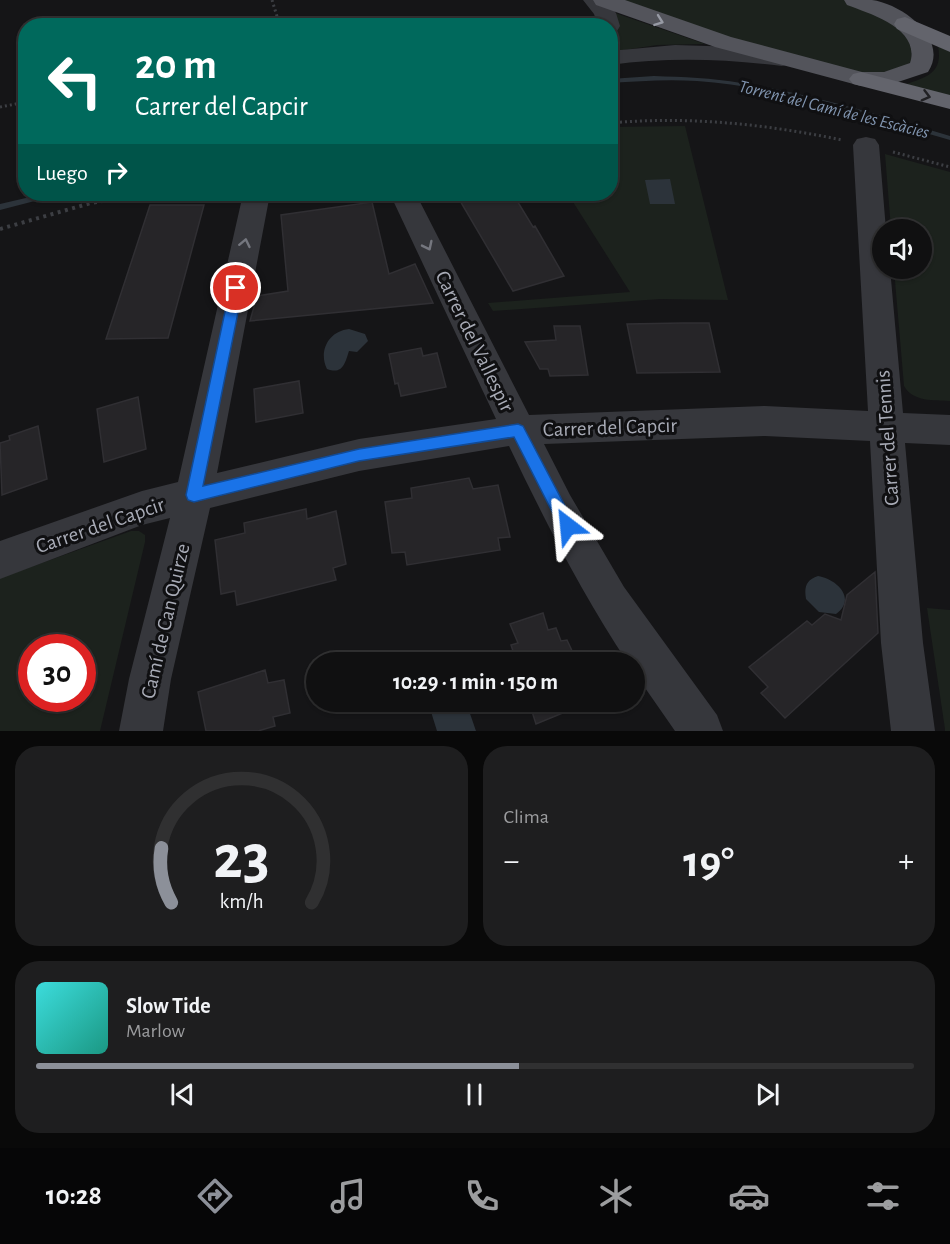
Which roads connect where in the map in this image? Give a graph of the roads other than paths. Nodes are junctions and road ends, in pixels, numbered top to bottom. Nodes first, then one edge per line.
1 (594, 0) edge
2 (604, 0) edge
3 (855, 0) edge
4 (607, 18) edge
5 (905, 24) junction
6 (950, 45) edge
7 (618, 57) edge
8 (782, 59) junction
9 (861, 79) junction
10 (950, 102) edge
11 (866, 145) road end
12 (254, 201) edge
13 (406, 201) edge
14 (887, 427) junction
15 (518, 430) junction
16 (950, 430) edge
17 (194, 495) junction
18 (0, 560) edge
19 (141, 731) edge
20 (701, 731) edge
21 (913, 731) edge

1 - 4 street
2 -> 8 main road
3 - 5 main road
5 - 6 highway
5 - 9 main road
7 - 8 street
8 - 9 main road
9 -> 10 highway
11 - 14 street, Carrer del Tennis
17 -> 12 street, Camí de Can Quirze
13 -> 15 street, Carrer del Vallespir
14 - 15 street, Carrer del Capcir
14 - 16 street, Carrer del Capcir
14 - 21 street, Carrer del Tennis
15 - 17 street, Carrer del Capcir
15 - 20 street, Carrer del Vallespir
17 - 18 street, Carrer del Capcir
17 - 19 street, Camí de Can Quirze

